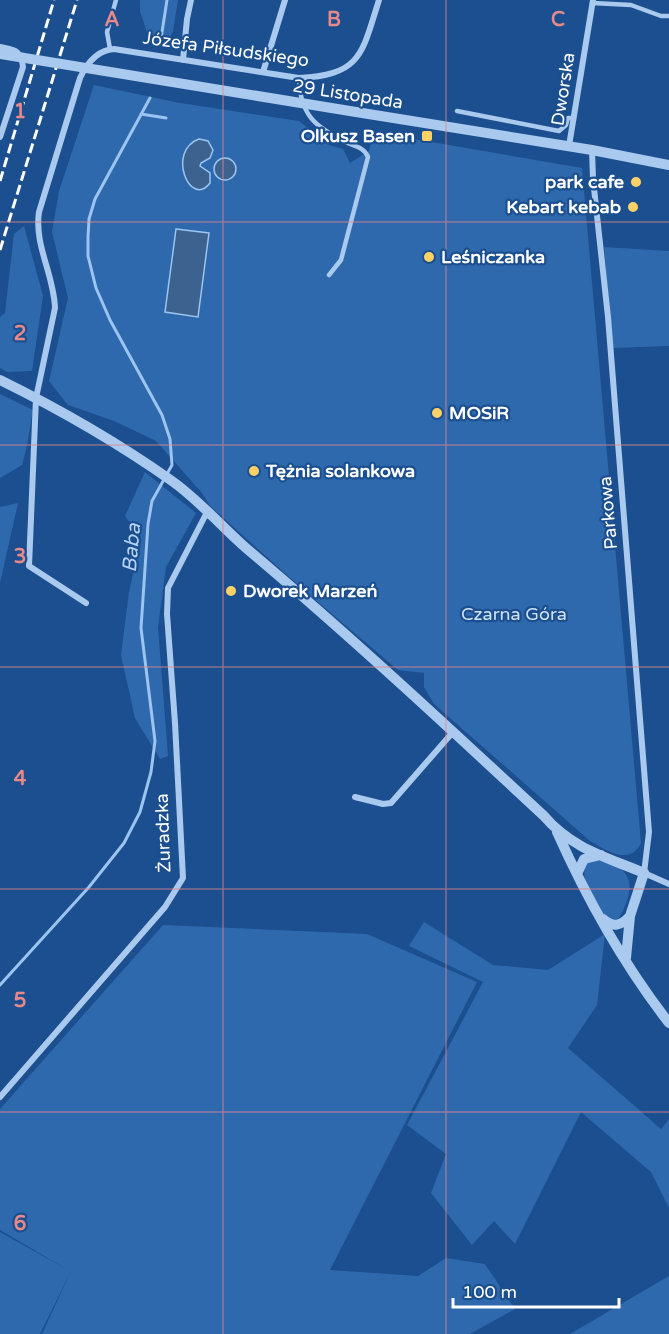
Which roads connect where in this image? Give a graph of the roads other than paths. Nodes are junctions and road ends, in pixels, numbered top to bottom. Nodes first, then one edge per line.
1 (116, 0) edge
2 (191, 0) edge
3 (285, 0) edge
4 (379, 0) edge
5 (592, 1) edge
6 (669, 16) edge
7 (0, 47) edge
8 (110, 49) junction
9 (0, 54) edge
10 (183, 60) junction
11 (263, 72) junction
12 (298, 78) junction
13 (457, 111) dead end
14 (574, 118) junction
15 (0, 137) edge
16 (569, 146) junction
17 (592, 150) junction
18 (669, 165) edge
19 (329, 275) dead end
20 (0, 380) edge
21 (36, 398) junction
22 (209, 514) junction
23 (86, 603) dead end
24 (453, 732) junction
25 (355, 797) dead end
26 (556, 830) junction
27 (601, 855) junction
28 (644, 873) junction
29 (577, 874) junction
30 (669, 884) edge
31 (600, 916) junction
32 (630, 916) junction
33 (626, 958) junction
34 (669, 1023) edge
35 (0, 1097) edge

1 - 8 lane
2 - 10 street
3 - 11 street
4 - 12 street, Józefa Piłsudskiego
5 - 6 lane
5 - 14 street, Dworska
7 - 15 street
8 - 10 street, Józefa Piłsudskiego
8 - 21 street
9 - 16 street, 29 Listopada, bridge
10 - 11 street, Józefa Piłsudskiego
11 - 12 street, Józefa Piłsudskiego
12 - 19 lane
13 - 14 lane
14 - 16 street, Dworska
16 - 17 street, 29 Listopada
17 - 18 street, 29 Listopada
17 - 28 street, Parkowa
20 - 21 street
21 - 22 street
21 - 23 street
22 - 24 street
22 - 35 street, Żuradzka
24 - 25 street
24 - 26 street
26 - 27 street
26 - 29 street
27 - 28 street
27 - 29 street
28 - 30 street
28 - 32 street
29 - 31 street
31 - 32 street
31 - 33 street
32 - 33 street
33 - 34 street

